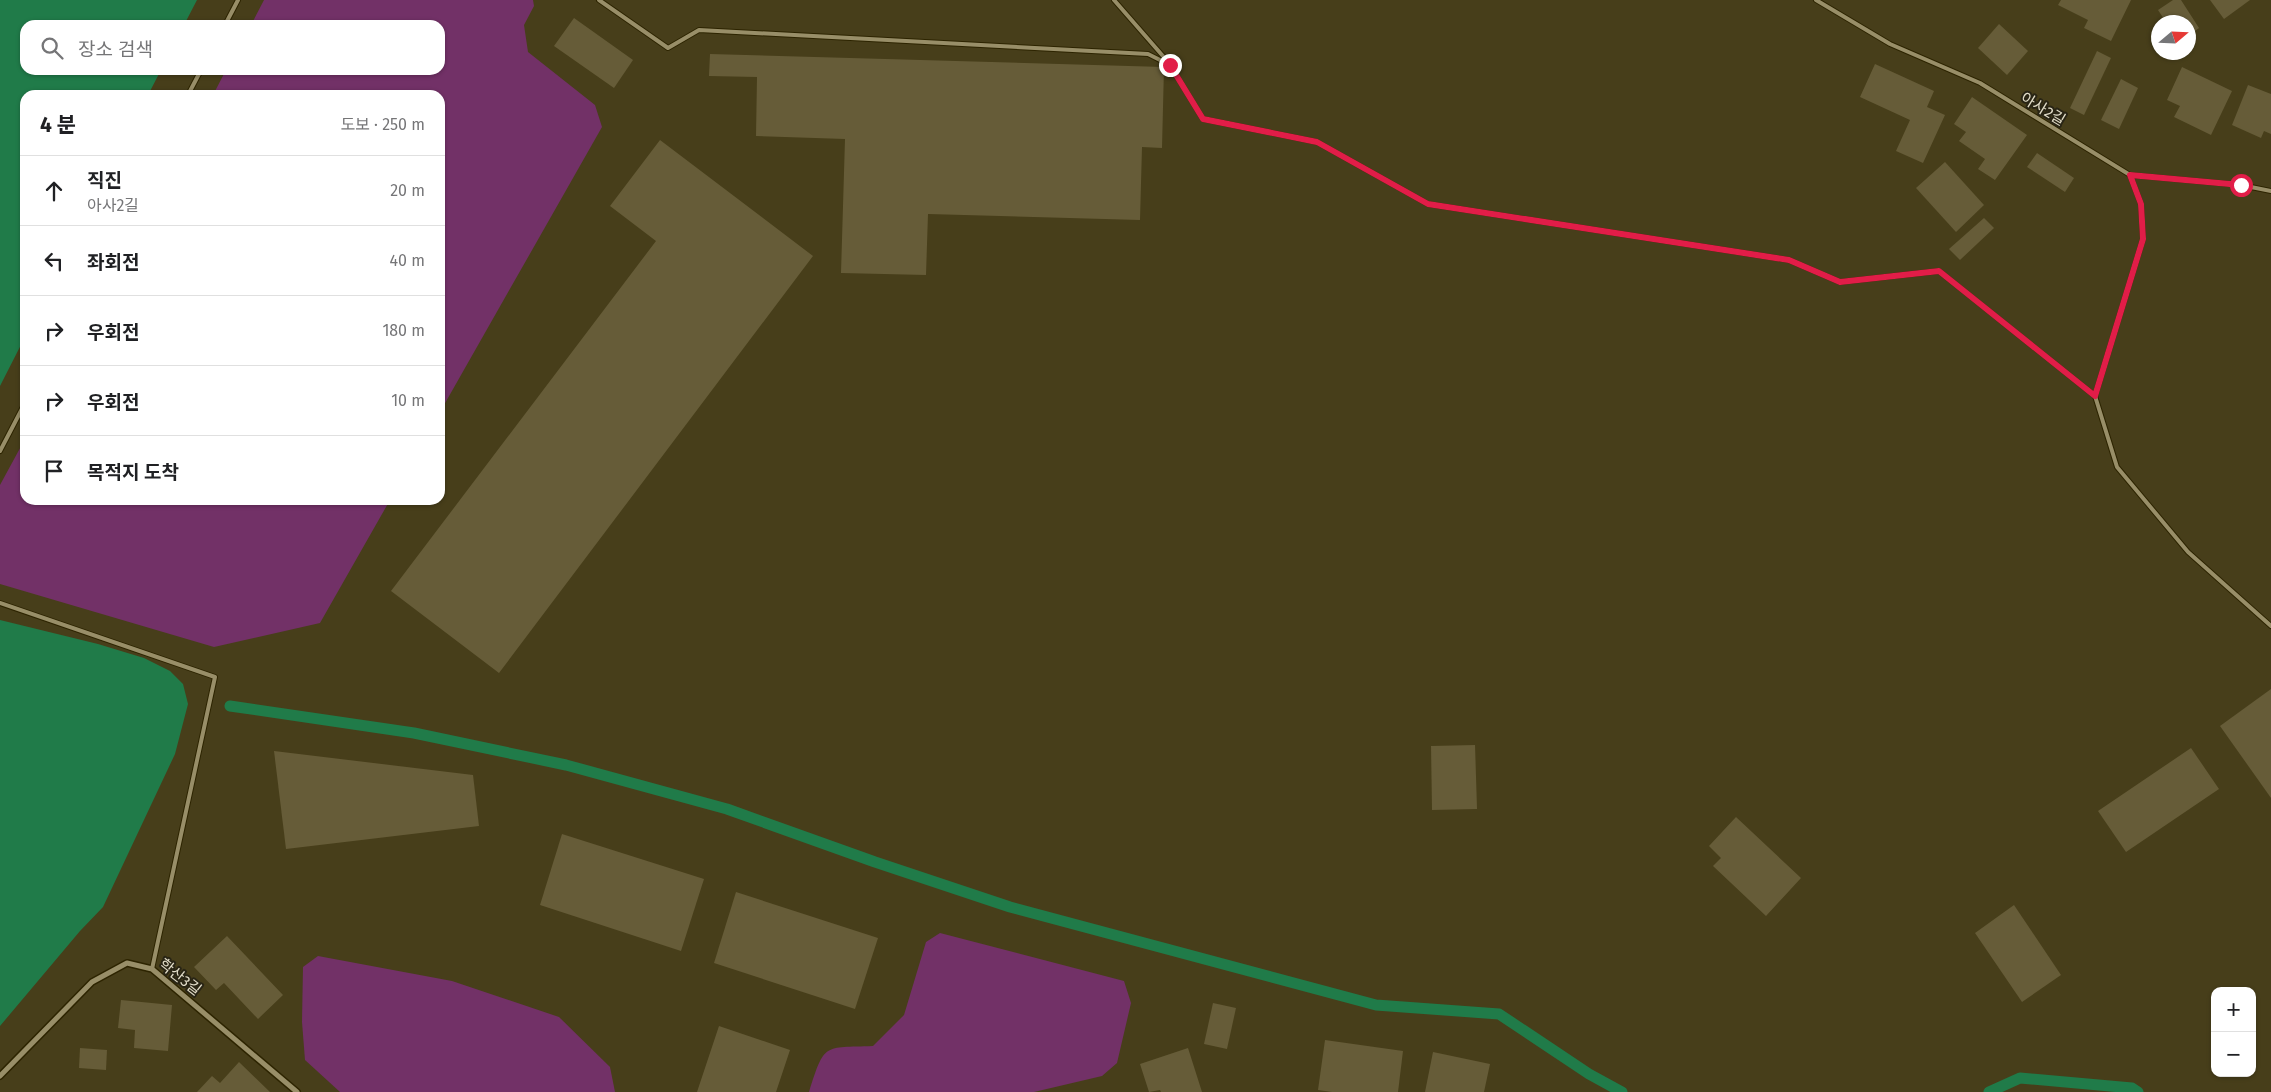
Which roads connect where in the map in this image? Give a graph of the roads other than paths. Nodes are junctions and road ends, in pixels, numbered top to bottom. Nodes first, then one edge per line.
1 (238, 0) edge
2 (599, 0) edge
3 (1114, 0) edge
4 (1819, 1) edge
5 (227, 20) edge
6 (1170, 65) junction
7 (198, 75) edge
8 (191, 90) edge
9 (2130, 175) junction
10 (2271, 191) edge
11 (2095, 396) junction
12 (20, 413) edge
13 (0, 451) edge
14 (0, 603) edge
15 (2271, 626) edge
16 (152, 969) junction
17 (0, 1076) edge
18 (297, 1092) edge

1 - 5 lane
2 - 6 lane
3 - 6 lane
4 - 9 lane, 아사2길
6 - 11 lane
7 - 8 lane
9 - 10 lane, 아사2길
9 - 11 lane
11 - 15 lane
12 - 13 lane
14 - 16 lane
16 - 17 street, 학산3길
16 - 18 street, 학산3길

